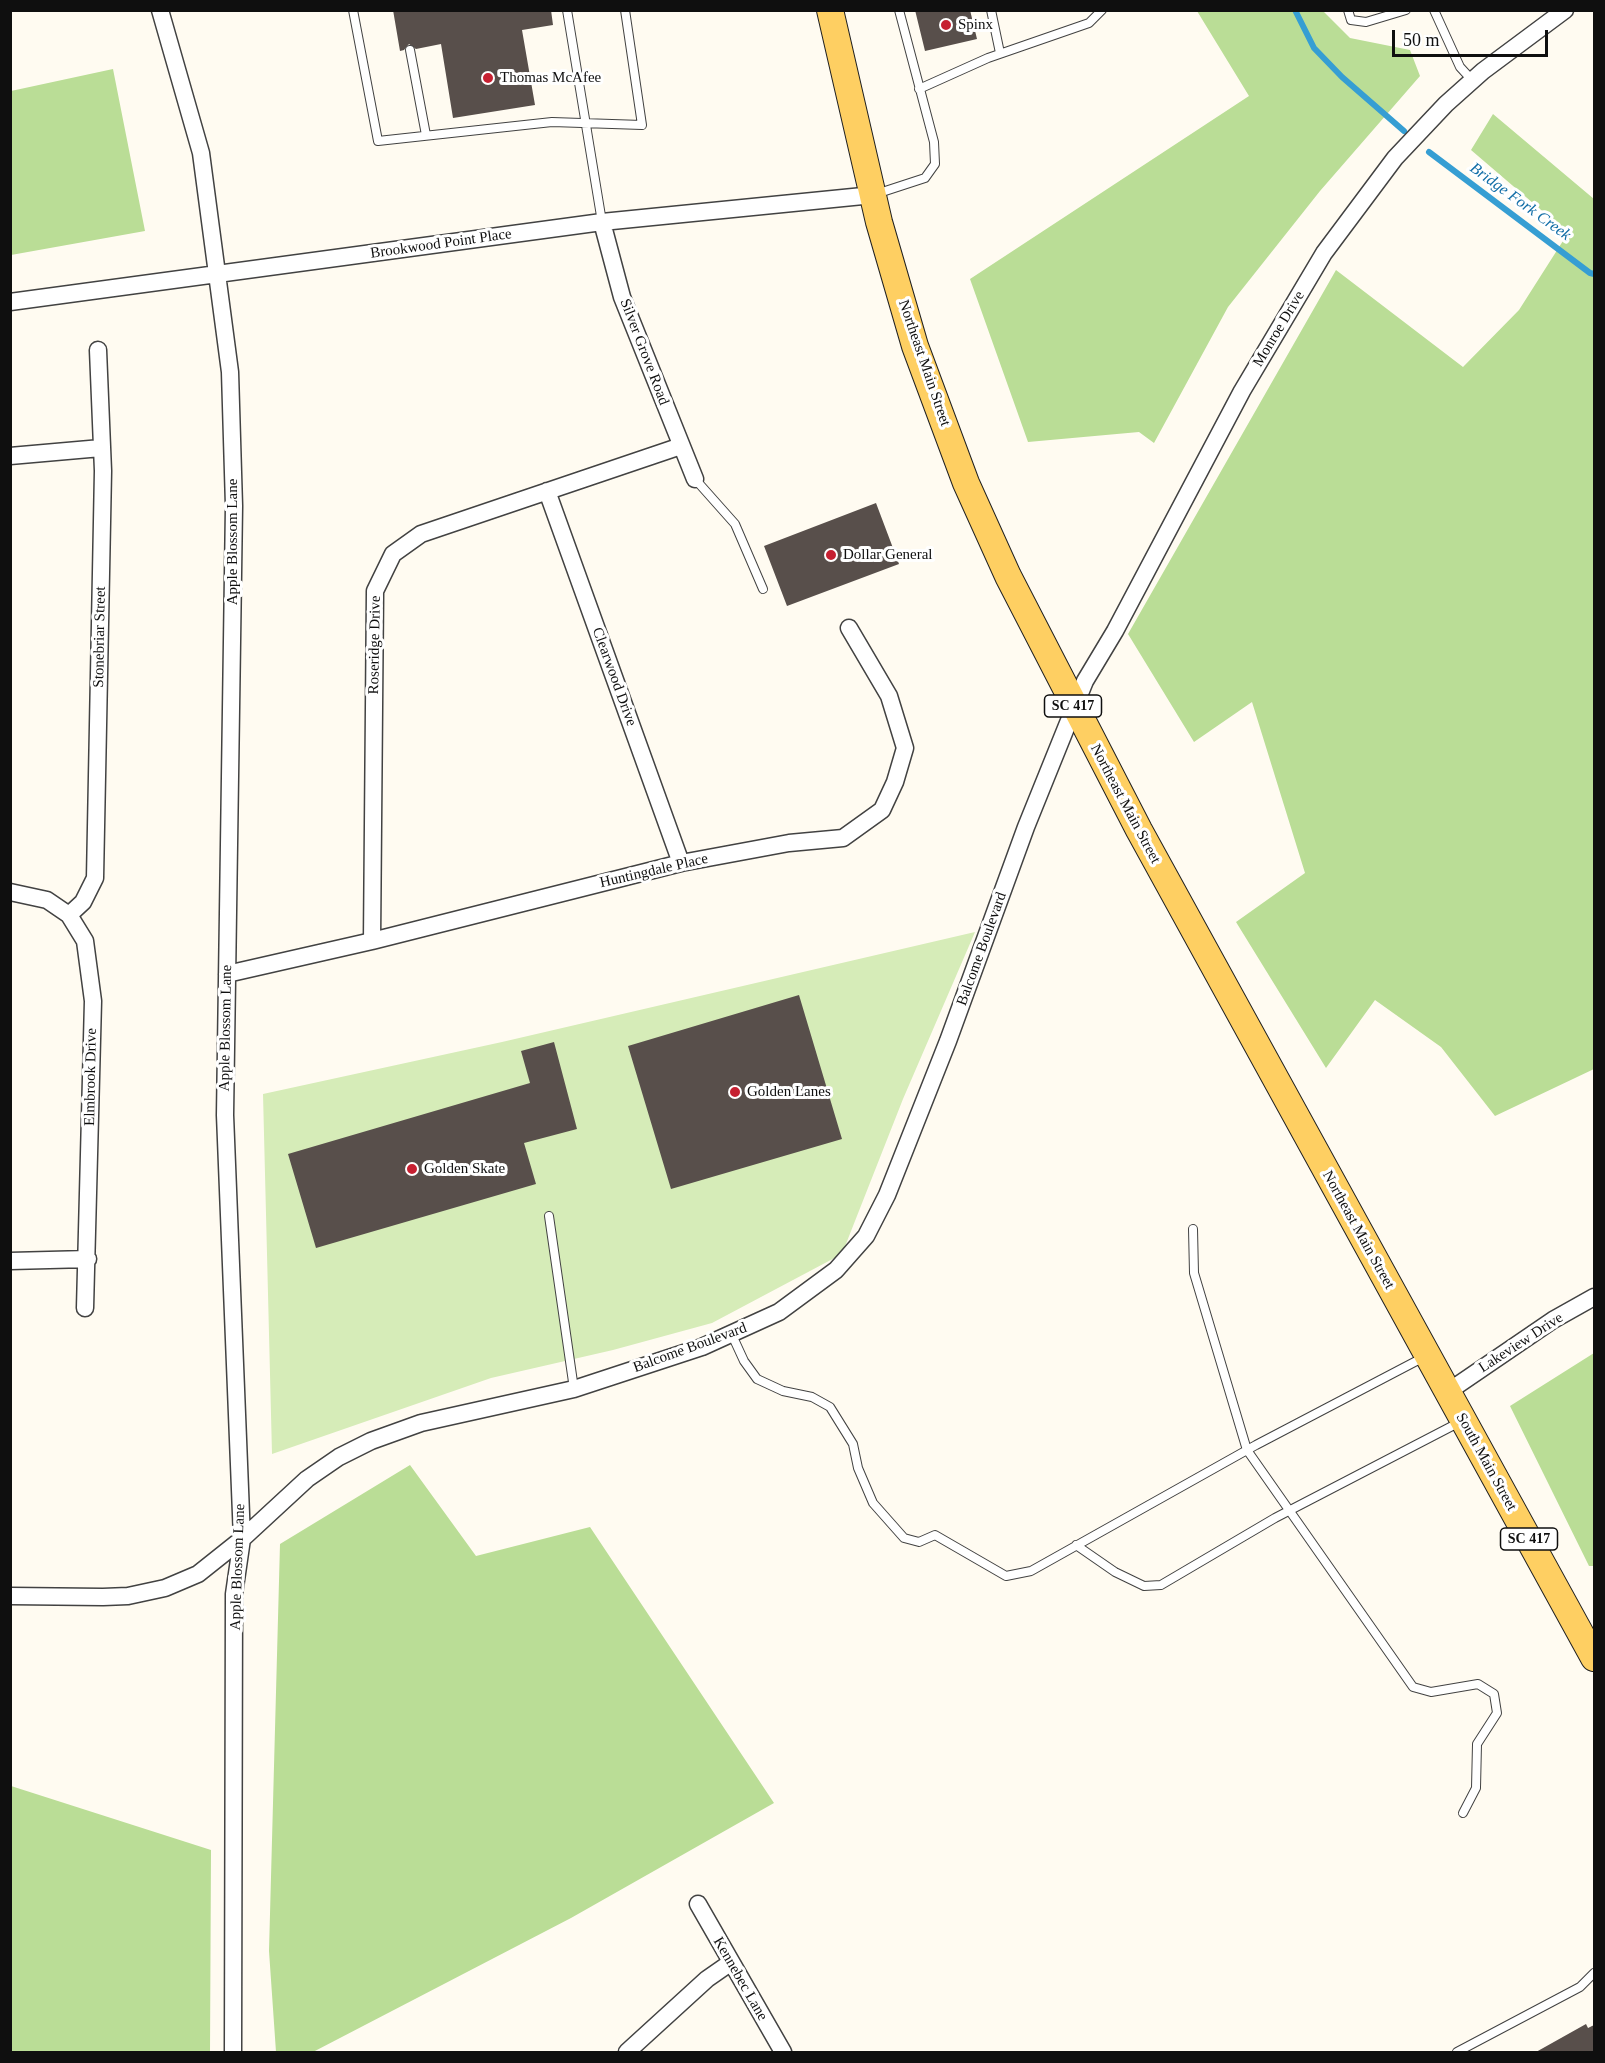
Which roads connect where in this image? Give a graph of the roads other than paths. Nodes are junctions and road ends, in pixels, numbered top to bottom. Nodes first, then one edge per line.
1 (160, 10) edge
2 (353, 10) edge
3 (567, 10) edge
4 (625, 10) edge
5 (830, 10) edge
6 (899, 10) edge
7 (991, 10) edge
8 (1102, 10) edge
9 (1348, 10) edge
10 (1406, 10) edge
11 (1434, 10) edge
12 (1565, 10) edge
13 (410, 50) dead end
14 (1000, 53) junction
15 (1472, 80) junction
16 (920, 89) junction
17 (587, 125) junction
18 (426, 135) junction
19 (873, 195) junction
20 (602, 222) junction
21 (219, 276) junction
22 (10, 302) edge
23 (98, 350) dead end
24 (681, 446) junction
25 (100, 448) junction
26 (10, 456) edge
27 (695, 479) joint
28 (547, 491) junction
29 (763, 589) dead end
30 (849, 628) dead end
31 (1075, 709) junction
32 (681, 863) junction
33 (10, 892) edge
34 (69, 915) junction
35 (372, 941) junction
36 (227, 974) junction
37 (549, 1216) dead end
38 (1193, 1229) dead end
39 (88, 1259) junction
40 (10, 1261) edge
41 (1594, 1297) edge
42 (85, 1308) dead end
43 (732, 1335) junction
44 (1428, 1354) junction
45 (574, 1389) junction
46 (1449, 1391) junction
47 (1463, 1420) junction
48 (1247, 1450) junction
49 (1288, 1512) junction
50 (242, 1539) junction
51 (1076, 1545) junction
52 (10, 1596) edge
53 (1594, 1658) edge
54 (1463, 1813) dead end
55 (698, 1905) dead end
56 (730, 1963) junction
57 (1594, 1973) edge
58 (233, 2052) edge
59 (627, 2052) edge
60 (783, 2052) edge
61 (1456, 2052) edge

1 - 21 street, Apple Blossom Lane
2 - 18 lane
3 - 17 lane
4 - 17 lane
5 - 19 main road, Northeast Main Street / SC 417
6 - 16 lane
7 - 14 lane
8 - 14 lane
9 - 10 lane
11 - 15 lane
12 - 15 street, Monroe Drive
13 - 18 lane
14 - 16 lane
15 - 31 street, Monroe Drive
16 - 19 lane
17 - 18 lane
17 - 20 lane
19 - 20 street, Brookwood Point Place
19 - 31 main road, Northeast Main Street / SC 417
20 - 21 street, Brookwood Point Place
20 - 24 street, Silver Grove Road
21 - 22 street, Brookwood Point Place
21 - 36 street, Apple Blossom Lane
23 - 25 street, Stonebriar Street
24 - 27 street, Silver Grove Road
24 - 28 street, Roseridge Drive
25 - 26 street
25 - 34 street, Stonebriar Street
27 - 29 lane
28 - 32 street, Clearwood Drive
28 - 35 street, Roseridge Drive
30 - 32 street, Huntingdale Place
31 - 43 street, Balcome Boulevard
31 - 44 main road, Northeast Main Street / SC 417
32 - 35 street, Huntingdale Place
33 - 34 street, Elmbrook Drive
34 - 39 street, Elmbrook Drive
35 - 36 street, Huntingdale Place
36 - 50 street, Apple Blossom Lane
37 - 45 lane
38 - 48 lane
39 - 40 street
39 - 42 street, Elmbrook Drive
41 - 46 street, Lakeview Drive
43 - 45 street, Balcome Boulevard
43 - 51 lane
44 - 46 main road, Northeast Main Street / SC 417
44 - 48 lane
45 - 50 street, Balcome Boulevard
46 - 47 main road, South Main Street / SC 417
47 - 49 lane
47 - 53 main road, South Main Street / SC 417
48 - 49 lane
48 - 51 lane
49 - 51 lane
49 - 54 lane
50 - 52 street, Balcome Boulevard
50 - 58 street, Apple Blossom Lane
55 - 56 street, Kennebec Lane
56 - 59 street
56 - 60 street, Kennebec Lane
57 - 61 lane

